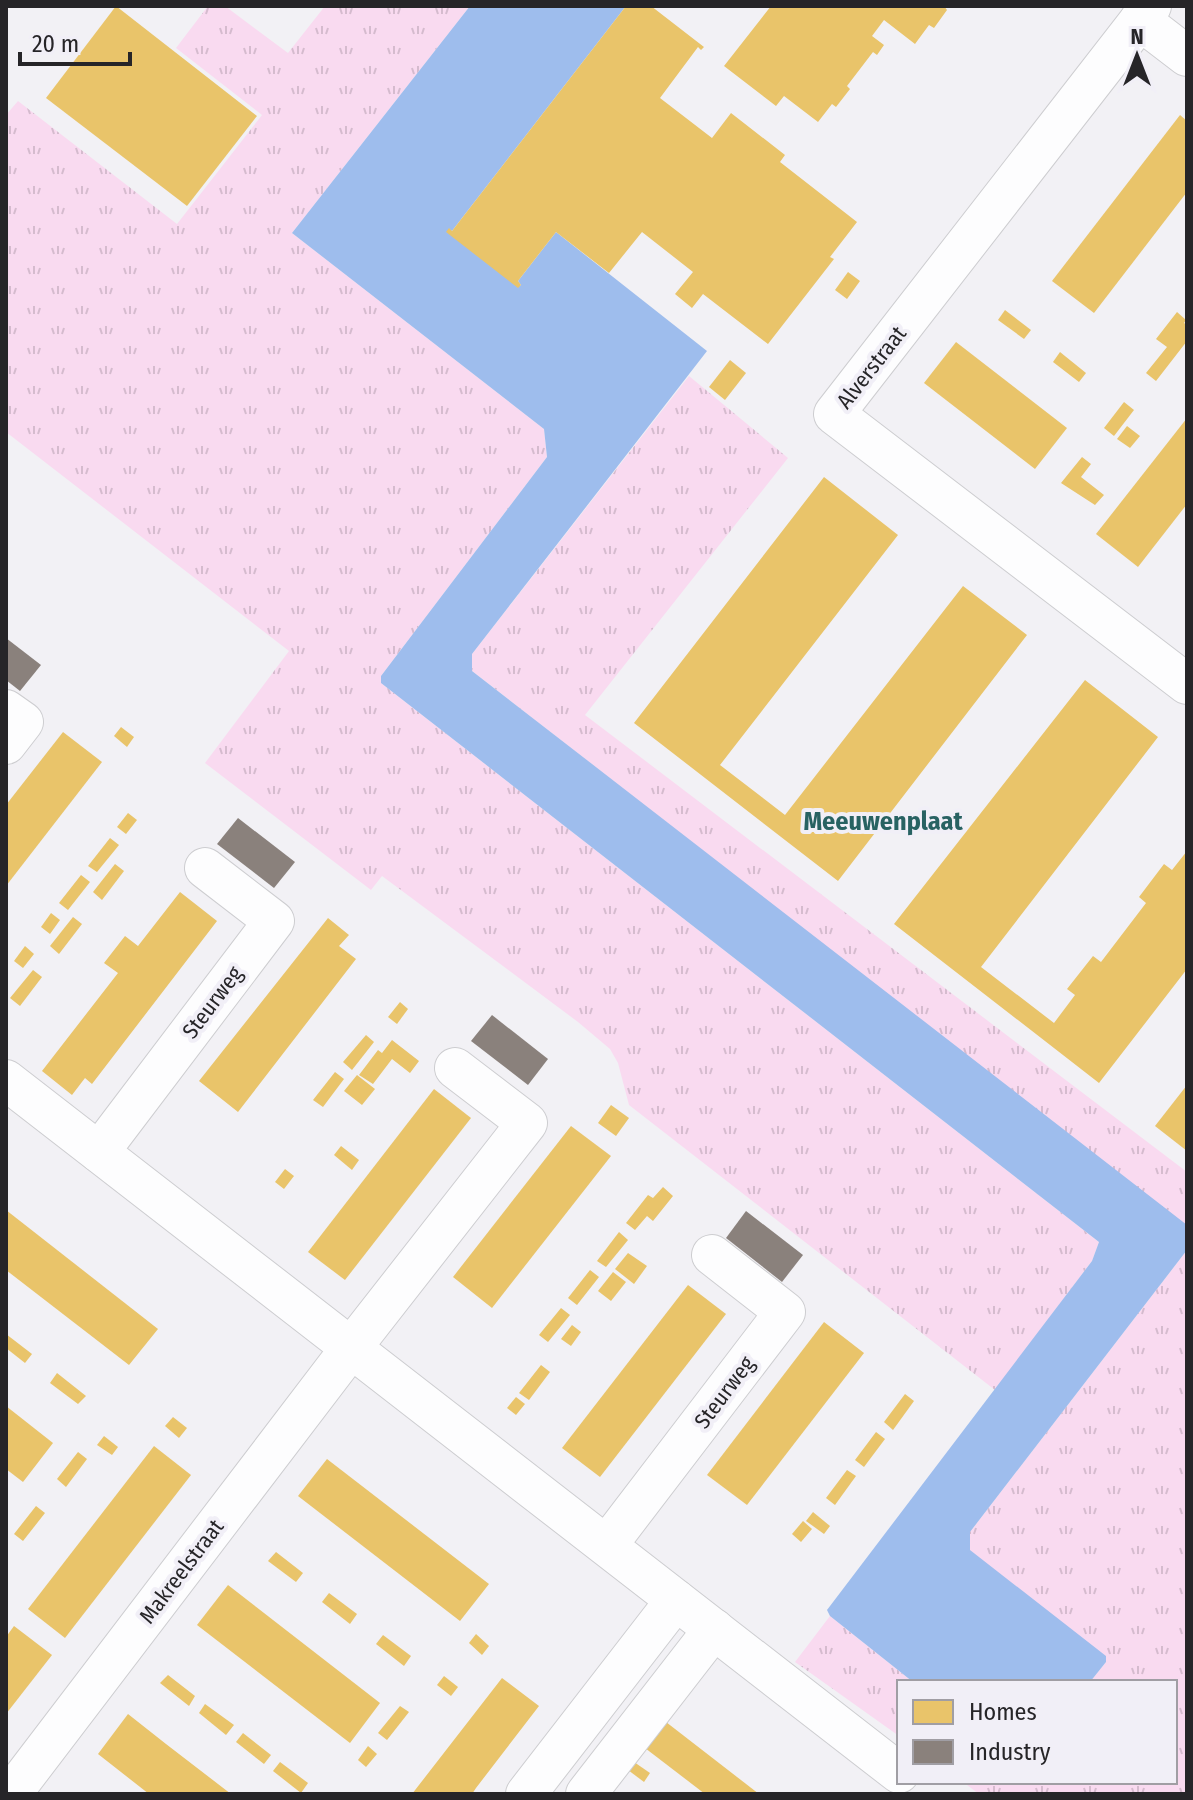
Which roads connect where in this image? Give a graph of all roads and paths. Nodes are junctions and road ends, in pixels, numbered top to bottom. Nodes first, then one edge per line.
1 (1146, 13) edge
2 (1187, 56) edge
3 (1187, 684) edge
4 (6, 710) edge
5 (6, 744) edge
6 (205, 868) dead end
7 (455, 1068) dead end
8 (11, 1095) edge
9 (99, 1152) junction
10 (712, 1255) dead end
11 (351, 1348) junction
12 (607, 1545) junction
13 (676, 1600) junction
14 (714, 1629) junction
15 (897, 1771) edge
16 (11, 1794) edge
17 (526, 1794) edge
18 (586, 1794) edge

1 - 2 street
1 - 3 street, Alverstraat
4 - 5 street
6 - 9 street, Steurweg
7 - 11 street
8 - 9 street
9 - 11 street
10 - 12 street, Steurweg
11 - 12 street
11 - 16 street, Makreelstraat
12 - 13 street
13 - 14 street
13 - 17 street
14 - 15 street
14 - 18 street

